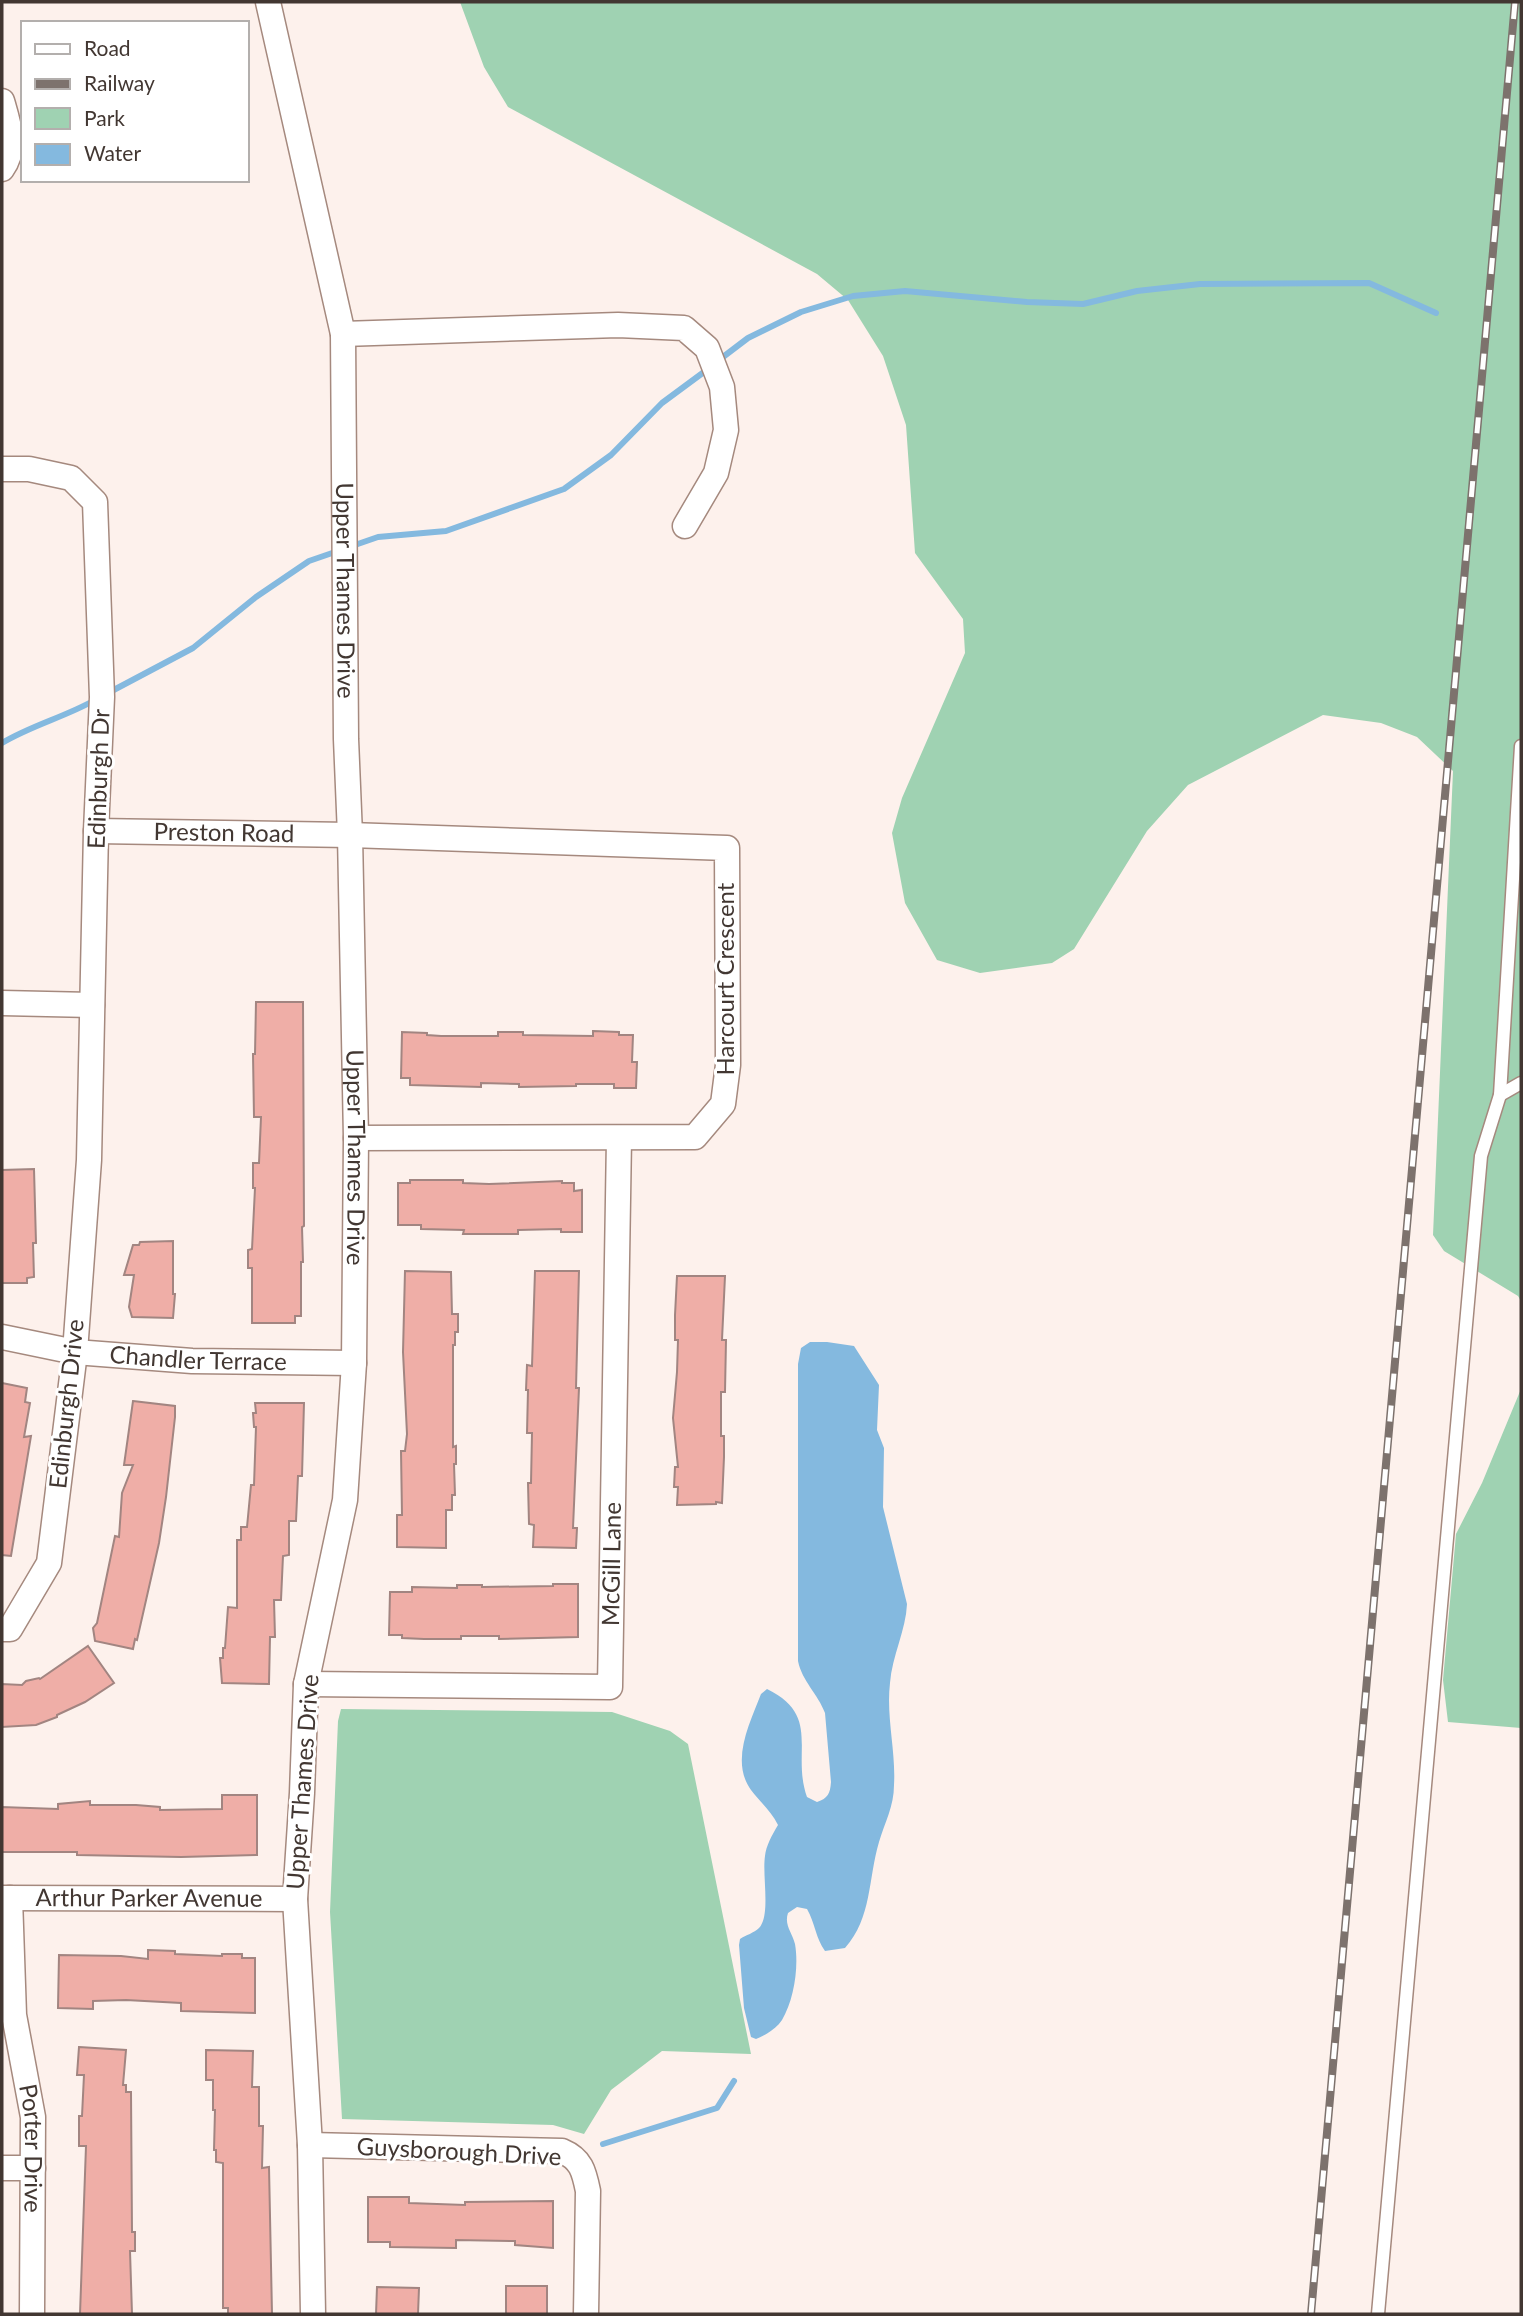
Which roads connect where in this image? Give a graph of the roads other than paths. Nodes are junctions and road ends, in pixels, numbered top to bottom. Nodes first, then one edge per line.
1 (268, 2) edge
2 (2, 101) edge
3 (2, 169) edge
4 (343, 334) junction
5 (2, 470) edge
6 (685, 526) dead end
7 (1521, 746) edge
8 (96, 831) junction
9 (351, 835) junction
10 (2, 1003) edge
11 (92, 1005) junction
12 (1521, 1083) edge
13 (1500, 1095) junction
14 (356, 1138) junction
15 (619, 1139) junction
16 (89, 1160) joint
17 (2, 1337) edge
18 (75, 1352) junction
19 (354, 1363) junction
20 (2, 1629) edge
21 (306, 1684) junction
22 (6, 1898) edge
23 (295, 1899) junction
24 (310, 2145) junction
25 (2, 2168) edge
26 (33, 2168) junction
27 (32, 2314) edge
28 (313, 2314) edge
29 (586, 2314) edge
30 (1378, 2314) edge

1 - 4 street, Upper Thames Drive
2 - 3 street
4 - 6 street
4 - 9 street, Upper Thames Drive
5 - 8 street, Edinburgh Dr
7 - 13 lane
8 - 9 street, Preston Road
8 - 11 street, Edinburgh Dr
9 - 14 street, Upper Thames Drive
9 - 15 street, Harcourt Crescent
10 - 11 street
11 - 16 street, Edinburgh Dr
12 - 13 lane
13 - 30 lane
14 - 15 street, Harcourt Crescent
14 - 19 street, Upper Thames Drive
15 - 21 street, McGill Lane
16 - 18 street, Edinburgh Drive
17 - 18 street, Chandler Terrace
18 - 19 street, Chandler Terrace
18 - 20 street, Edinburgh Drive
19 - 21 street, Upper Thames Drive
21 - 23 street, Upper Thames Drive
22 - 23 street, Arthur Parker Avenue
22 - 26 street, Porter Drive
23 - 24 street, Upper Thames Drive
24 - 28 street, Upper Thames Drive
24 - 29 street, Guysborough Drive
25 - 26 street
26 - 27 street, Porter Drive

